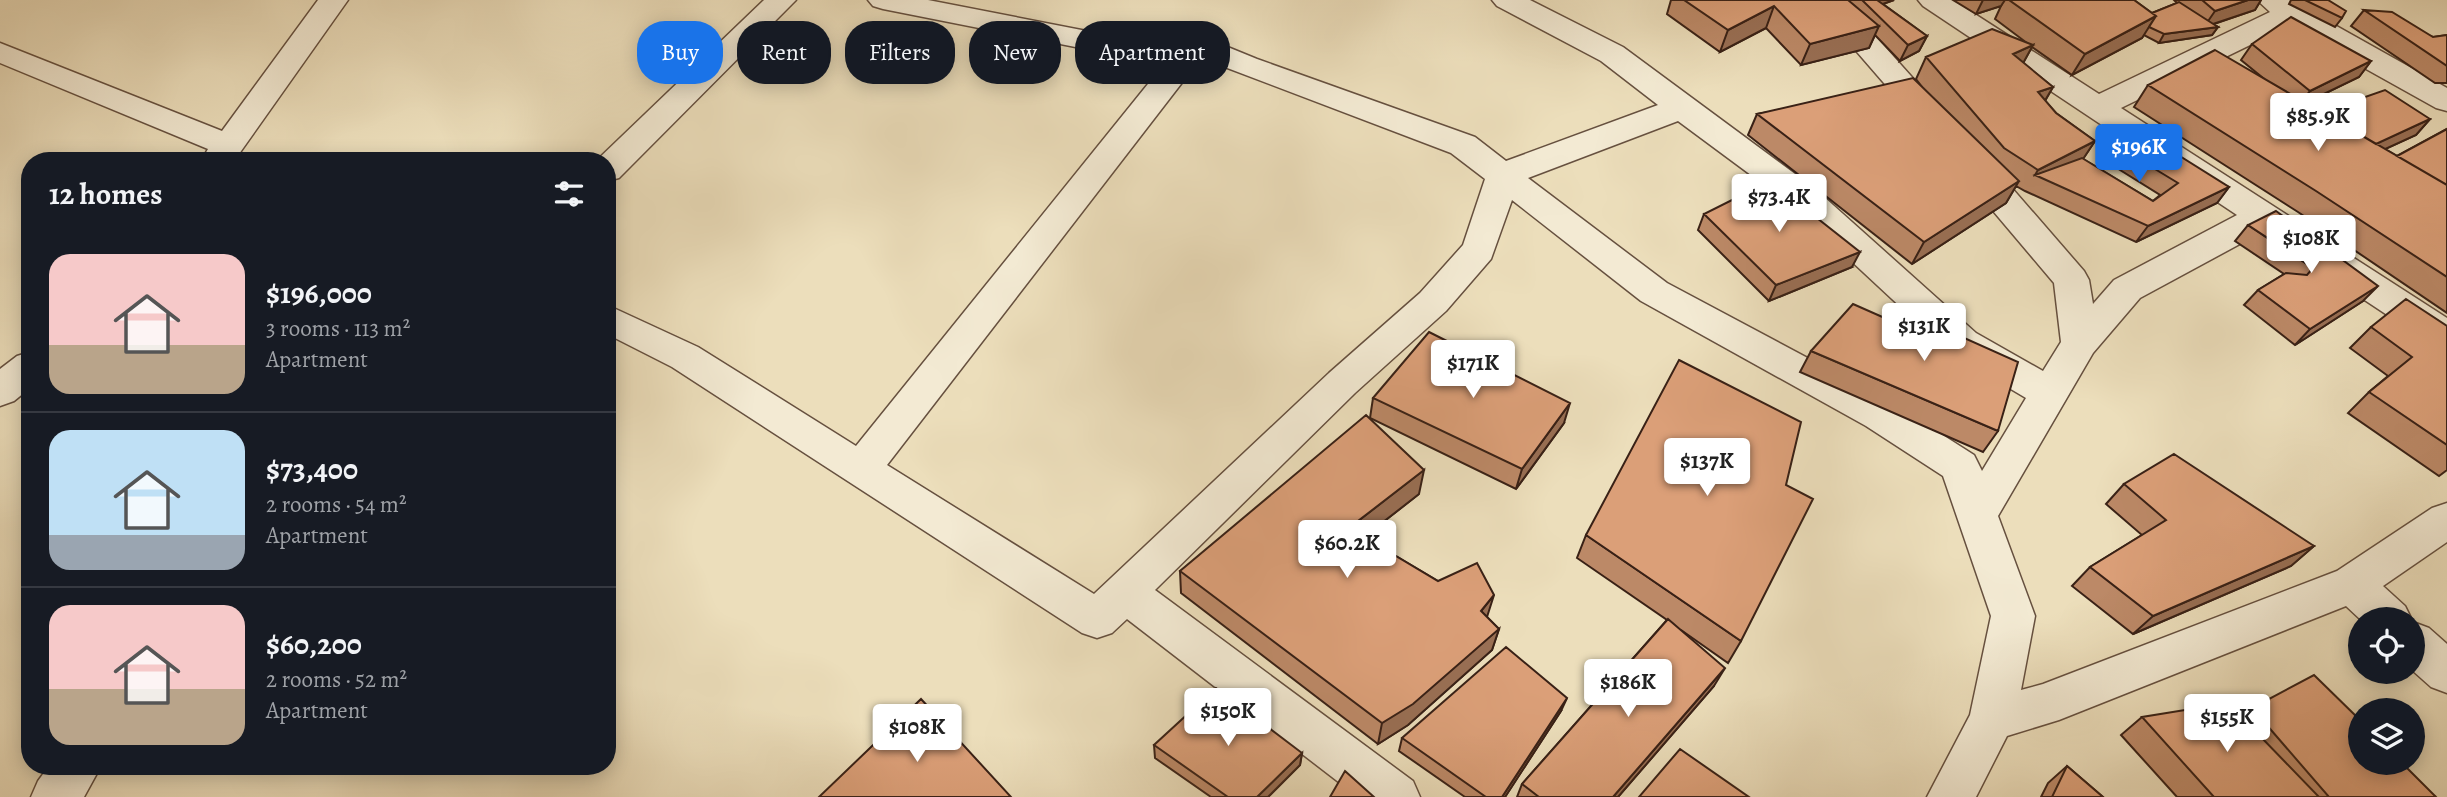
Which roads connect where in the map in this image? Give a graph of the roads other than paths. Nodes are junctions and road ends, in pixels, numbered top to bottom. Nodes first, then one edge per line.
1 (333, 0) edge
2 (883, 0) edge
3 (1507, 0) edge
4 (1828, 0) edge
5 (1933, 0) edge
6 (783, 2) edge
7 (2281, 7) edge
8 (1075, 38) edge
9 (0, 52) edge
10 (1230, 58) edge
11 (1165, 84) edge
12 (2447, 101) edge
13 (1682, 107) junction
14 (2098, 107) junction
15 (222, 152) edge
16 (225, 152) edge
17 (616, 161) edge
18 (1503, 175) junction
19 (2263, 216) junction
20 (616, 323) edge
21 (2447, 337) edge
22 (2081, 343) junction
23 (21, 374) edge
24 (0, 391) edge
25 (2049, 393) junction
26 (861, 469) junction
27 (1977, 516) junction
28 (2447, 520) edge
29 (2352, 584) junction
30 (1126, 593) junction
31 (2376, 607) edge
32 (2425, 653) edge
33 (2447, 674) edge
34 (1992, 719) junction
35 (71, 775) edge
36 (55, 797) edge
37 (1396, 797) edge
38 (1951, 797) edge

1 - 16 street
2 - 8 street
3 - 13 street
4 - 22 street
5 - 14 street
6 - 17 street
7 - 12 street
7 - 14 street
9 - 15 street
10 - 18 street
11 - 26 street
13 - 18 street
13 - 25 street
14 - 19 street
18 - 27 street
18 - 30 street
19 - 21 street
19 - 22 street
20 - 26 street
22 - 25 street
23 - 24 street
25 - 27 street
26 - 30 street
27 - 34 street
28 - 29 street
29 - 31 street
29 - 34 street
30 - 37 street
32 - 33 street
34 - 38 street
35 - 36 street

